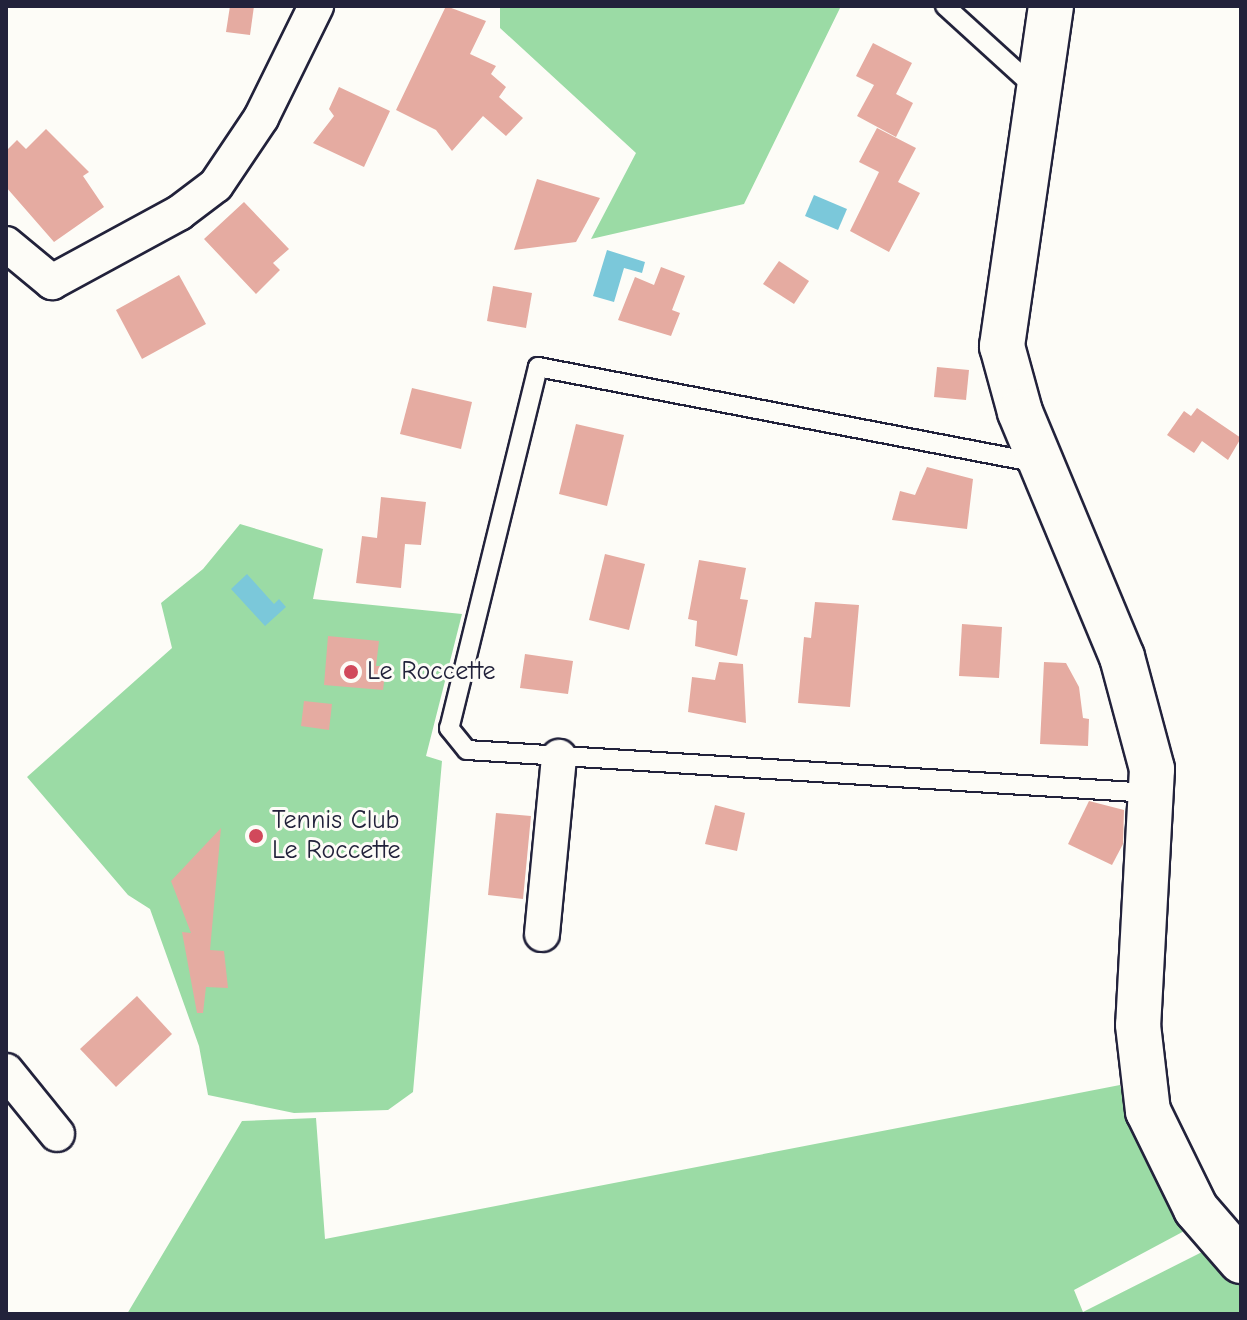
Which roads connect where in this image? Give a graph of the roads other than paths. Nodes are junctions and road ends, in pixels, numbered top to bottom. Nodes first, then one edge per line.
1 (316, 6) edge
2 (945, 6) edge
3 (1051, 6) edge
4 (1040, 92) junction
5 (6, 244) edge
6 (1040, 463) junction
7 (559, 757) junction
8 (1155, 793) junction
9 (542, 934) dead end
10 (6, 1071) edge
11 (57, 1134) dead end
12 (1241, 1261) edge

1 - 5 street
2 - 4 lane
3 - 4 street
4 - 6 street
6 - 7 lane
6 - 8 street
7 - 8 lane
7 - 9 street
8 - 12 street
10 - 11 street

